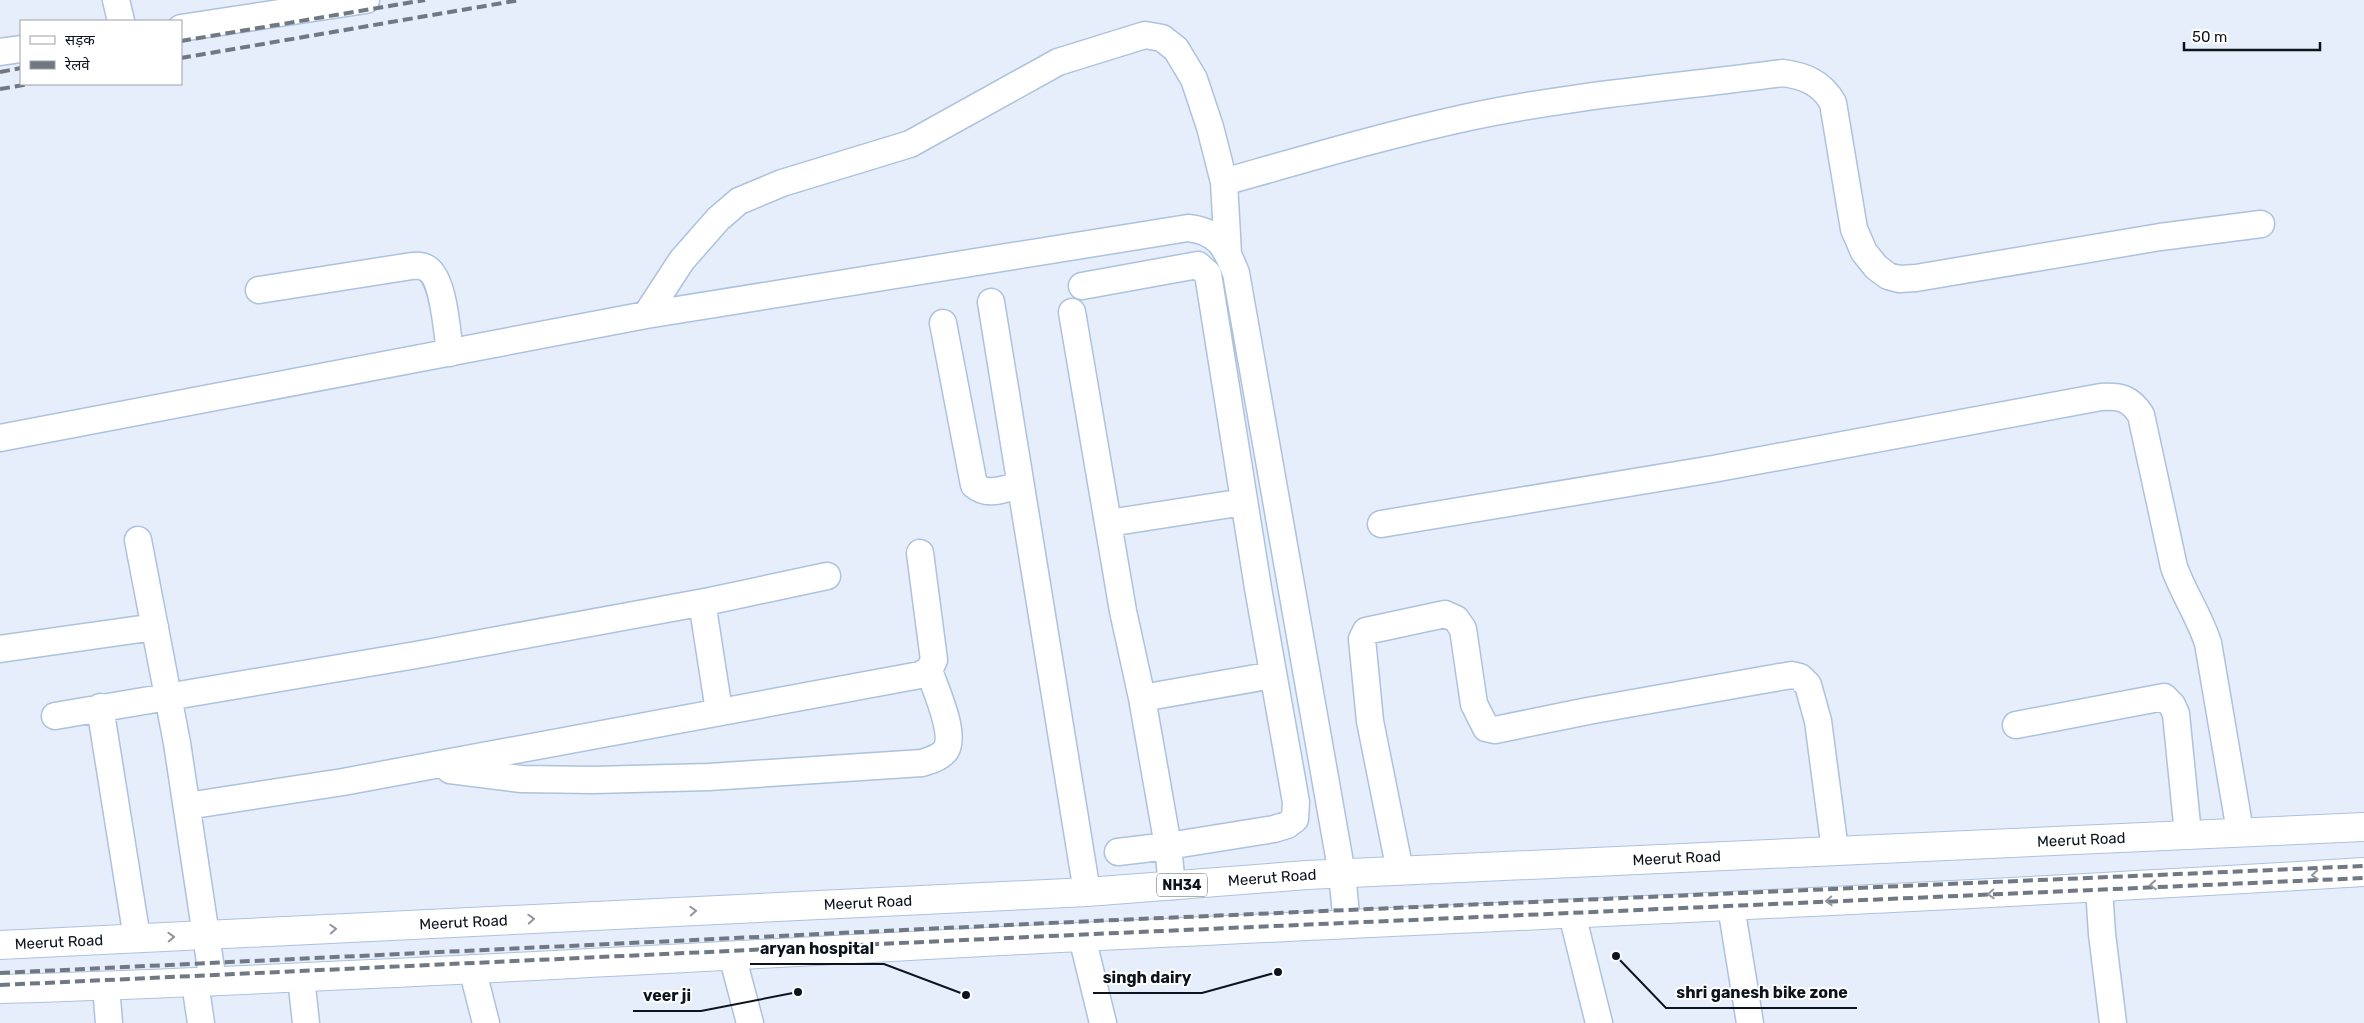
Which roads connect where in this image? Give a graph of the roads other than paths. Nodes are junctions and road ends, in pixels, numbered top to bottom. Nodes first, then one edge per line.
1 (116, 0) edge
2 (366, 0) edge
3 (121, 20) edge
4 (182, 28) edge
5 (20, 49) edge
6 (0, 52) edge
7 (1224, 182) junction
8 (2261, 224) dead end
9 (1228, 254) junction
10 (1082, 286) dead end
11 (259, 290) dead end
12 (991, 302) dead end
13 (1072, 312) dead end
14 (646, 315) junction
15 (943, 323) dead end
16 (450, 353) junction
17 (0, 438) edge
18 (1020, 486) junction
19 (1244, 502) junction
20 (1109, 523) junction
21 (1381, 524) dead end
22 (138, 540) dead end
23 (920, 553) dead end
24 (828, 576) dead end
25 (710, 601) junction
26 (155, 627) junction
27 (0, 648) edge
28 (929, 670) junction
29 (1273, 675) junction
30 (168, 696) junction
31 (1142, 698) junction
32 (100, 707) junction
33 (719, 711) junction
34 (55, 716) dead end
35 (2016, 724) dead end
36 (425, 766) junction
37 (187, 806) junction
38 (2364, 827) edge
39 (2240, 831) junction
40 (2188, 834) junction
41 (1168, 846) junction
42 (1835, 850) junction
43 (1118, 852) dead end
44 (1400, 871) junction
45 (2364, 872) edge
46 (1342, 874) junction
47 (1172, 886) junction
48 (2099, 888) junction
49 (1087, 892) junction
50 (1731, 906) junction
51 (1572, 914) junction
52 (1347, 924) junction
53 (206, 935) junction
54 (1082, 937) junction
55 (137, 938) junction
56 (0, 944) edge
57 (732, 955) junction
58 (472, 968) junction
59 (301, 978) junction
60 (204, 983) junction
61 (106, 986) junction
62 (0, 989) edge
63 (108, 1023) edge
64 (200, 1023) edge
65 (306, 1023) edge
66 (486, 1023) edge
67 (750, 1023) edge
68 (1103, 1023) edge
69 (1599, 1023) edge
70 (1750, 1023) edge
71 (2113, 1023) edge

1 - 3 street
2 - 4 street
5 - 6 street
7 - 8 street
7 - 9 street
7 - 14 street
9 - 14 street
9 - 46 street
10 - 19 street
11 - 16 street
12 - 18 street
13 - 20 street
14 - 16 street
15 - 18 street
16 - 17 street
18 - 49 street
19 - 20 street
19 - 29 street
20 - 31 street
21 - 39 street
22 - 26 street
23 - 28 street
24 - 25 street
25 - 30 street
25 - 33 street
26 - 27 street
26 - 30 street
28 - 33 street
28 - 36 street
29 - 31 street
29 - 41 street
30 - 32 street
30 - 37 street
31 - 41 street
32 - 34 street
32 - 55 street
33 - 36 street
35 - 40 street
36 - 37 street
37 - 53 street
38 - 39 highway, Meerut Road / NH34
39 - 40 highway, Meerut Road / NH34
40 - 42 highway, Meerut Road / NH34
41 - 43 street
41 - 47 street
42 - 44 highway, Meerut Road / NH34
42 - 44 street
44 - 46 highway, Meerut Road / NH34
45 -> 48 highway
46 - 47 highway, Meerut Road / NH34
46 - 52 street
47 - 49 highway, Meerut Road / NH34
48 -> 50 highway
48 - 71 street
53 -> 49 highway, Meerut Road / NH34
50 - 51 highway
50 - 70 street
51 - 52 highway
51 - 69 street
52 - 54 highway
55 -> 53 highway, Meerut Road / NH34
53 - 60 street
54 - 57 highway
54 - 68 street
55 - 56 highway, Meerut Road / NH34
57 - 58 highway
57 - 67 street
58 - 59 highway
58 - 66 street
59 - 60 highway
59 - 65 street
60 - 61 highway
60 - 64 street
61 - 62 highway
61 - 63 street

